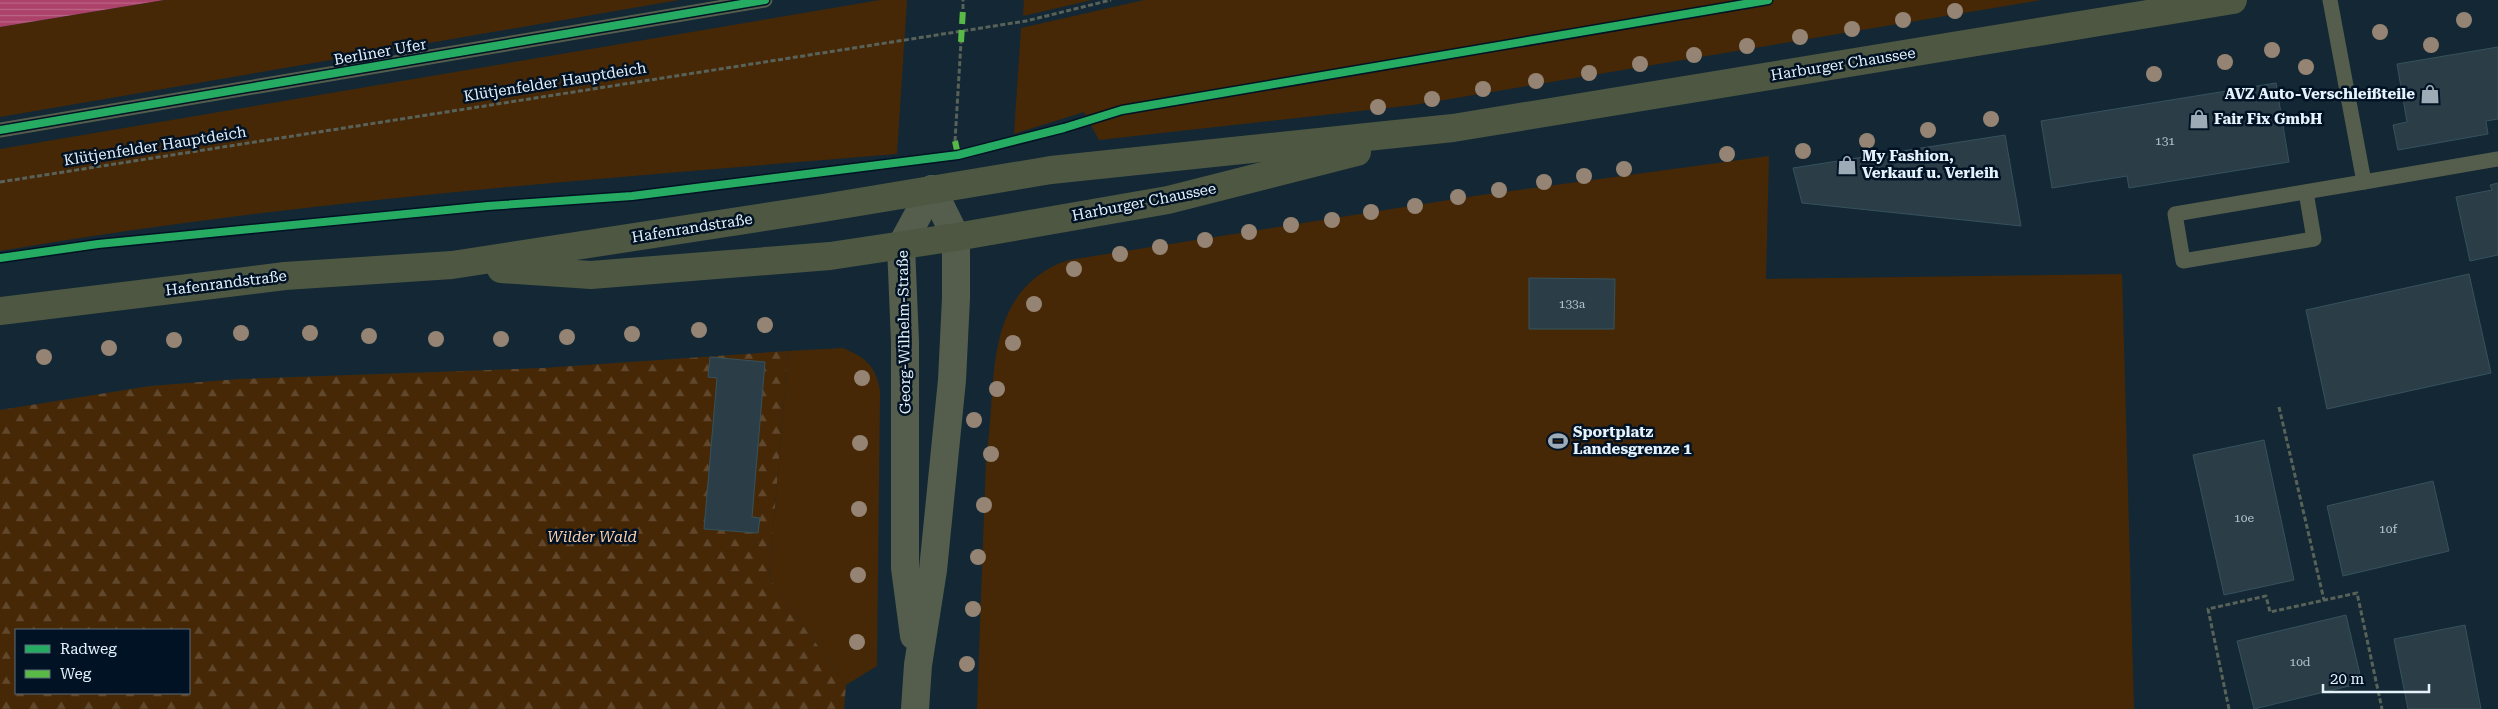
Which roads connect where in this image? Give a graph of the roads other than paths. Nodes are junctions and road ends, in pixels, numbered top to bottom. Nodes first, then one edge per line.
1 (765, 0) edge
2 (2233, 0) edge
3 (2330, 0) edge
4 (1453, 128) junction
5 (0, 130) edge
6 (2498, 159) edge
7 (2364, 182) junction
8 (932, 189) junction
9 (2306, 192) junction
10 (956, 237) junction
11 (901, 246) junction
12 (830, 256) joint
13 (452, 265) junction
14 (0, 311) edge
15 (918, 665) junction
16 (916, 709) edge

1 - 5 lane, Berliner Ufer
2 - 4 main road, Harburger Chaussee
3 - 7 lane
4 - 8 main road, Harburger Chaussee
4 - 10 main road, Harburger Chaussee
6 - 7 lane
7 - 9 lane
8 - 10 street, Georg-Wilhelm-Straße
8 - 11 street, Georg-Wilhelm-Straße
8 - 13 main road, Hafenrandstraße
9 - 9 lane
10 - 11 main road, Harburger Chaussee
10 - 15 street, Georg-Wilhelm-Straße
11 - 12 main road, Harburger Chaussee
11 - 15 street, Georg-Wilhelm-Straße
12 - 13 main road, Hafenrandstraße
13 - 14 main road, Hafenrandstraße
15 - 16 street, Georg-Wilhelm-Straße

